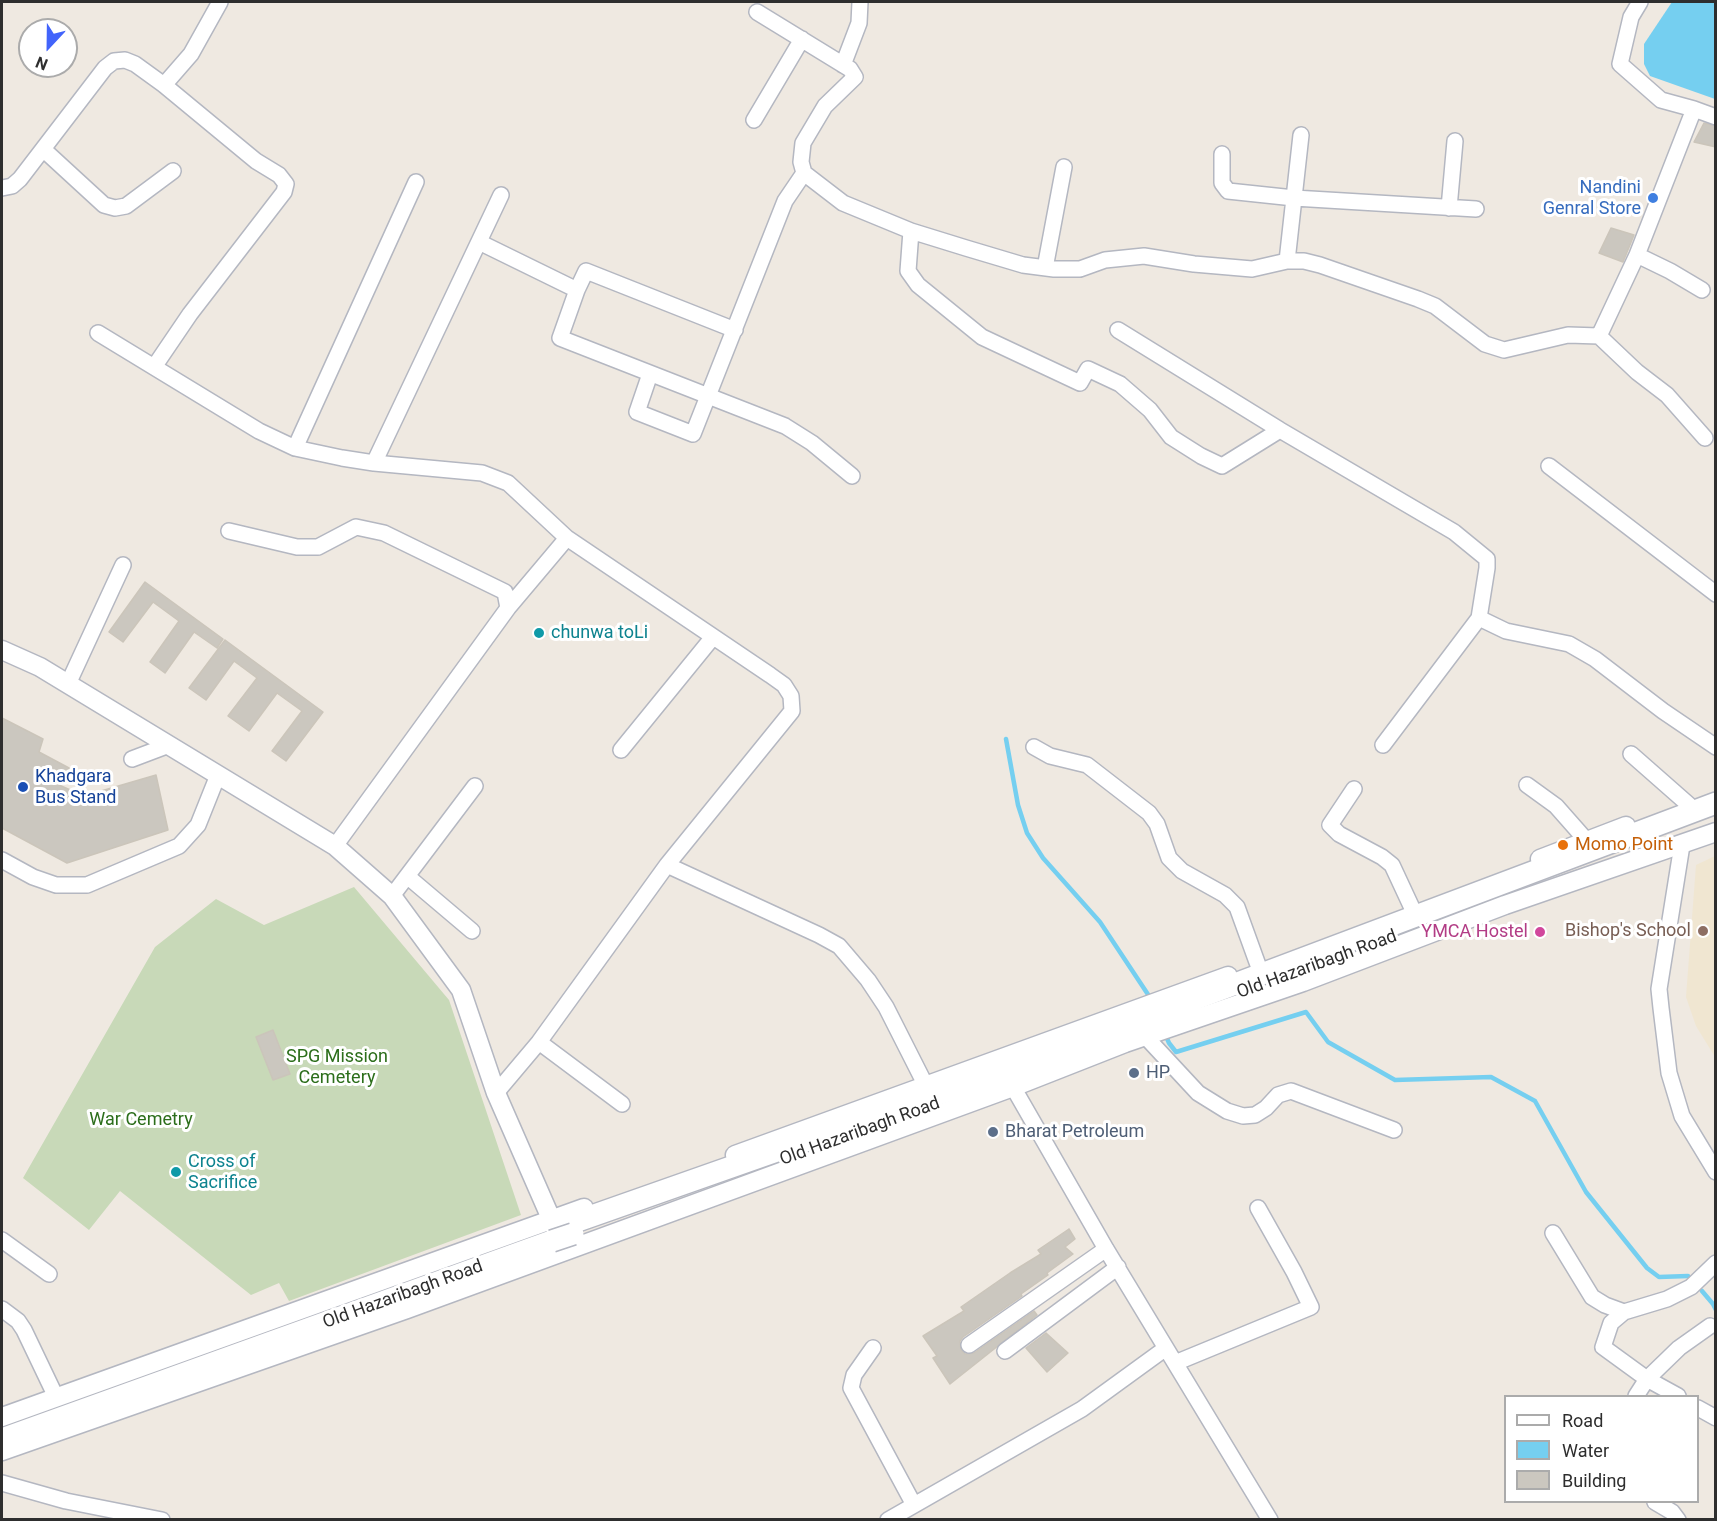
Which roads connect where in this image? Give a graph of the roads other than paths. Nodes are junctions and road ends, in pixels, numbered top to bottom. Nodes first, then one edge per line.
1 (220, 2) edge
2 (860, 2) edge
3 (1640, 2) edge
4 (757, 12) dead end
5 (802, 39) junction
6 (843, 65) junction
7 (164, 85) junction
8 (1694, 109) junction
9 (1716, 117) edge
10 (754, 120) dead end
11 (1301, 135) dead end
12 (1455, 141) dead end
13 (44, 149) junction
14 (1222, 154) dead end
15 (1064, 167) dead end
16 (173, 171) dead end
17 (804, 173) junction
18 (416, 182) dead end
19 (2, 188) edge
20 (501, 195) dead end
21 (1294, 198) junction
22 (1449, 208) junction
23 (1476, 209) dead end
24 (911, 231) junction
25 (479, 242) junction
26 (1637, 255) junction
27 (1287, 261) junction
28 (1046, 268) junction
29 (577, 290) junction
30 (1702, 290) dead end
31 (735, 330) junction
32 (1118, 330) dead end
33 (99, 333) dead end
34 (1599, 336) junction
35 (154, 367) junction
36 (650, 374) junction
37 (709, 397) junction
38 (1280, 430) junction
39 (1705, 438) dead end
40 (295, 448) junction
41 (374, 463) junction
42 (1549, 466) dead end
43 (852, 476) dead end
44 (229, 531) dead end
45 (567, 538) junction
46 (123, 565) dead end
47 (1716, 594) edge
48 (507, 608) junction
49 (1479, 618) junction
50 (713, 637) junction
51 (2, 650) edge
52 (68, 684) junction
53 (169, 745) junction
54 (1383, 745) dead end
55 (1034, 747) dead end
56 (1716, 747) edge
57 (621, 750) dead end
58 (1631, 754) dead end
59 (132, 759) dead end
60 (218, 775) junction
61 (1527, 785) dead end
62 (475, 786) dead end
63 (1354, 789) dead end
64 (1716, 796) edge
65 (1716, 803) edge
66 (1689, 805) junction
67 (1716, 815) edge
68 (1716, 832) edge
69 (1586, 840) junction
70 (1682, 845) junction
71 (335, 846) junction
72 (2, 860) edge
73 (667, 865) junction
74 (407, 876) junction
75 (392, 896) junction
76 (1412, 908) junction
77 (472, 931) dead end
78 (1258, 965) junction
79 (1158, 1019) junction
80 (539, 1042) junction
81 (926, 1086) junction
82 (1013, 1087) junction
83 (495, 1093) junction
84 (622, 1104) dead end
85 (1394, 1130) dead end
86 (1716, 1172) edge
87 (1258, 1208) dead end
88 (1553, 1233) dead end
89 (560, 1234) junction
90 (2, 1240) edge
91 (1107, 1249) junction
92 (1716, 1263) edge
93 (1118, 1267) junction
94 (49, 1274) dead end
95 (2, 1309) edge
96 (1623, 1312) junction
97 (1710, 1326) dead end
98 (969, 1345) dead end
99 (873, 1348) dead end
100 (1166, 1348) junction
101 (1005, 1351) dead end
102 (1175, 1363) junction
103 (1647, 1379) junction
104 (1636, 1395) edge
105 (1676, 1395) edge
106 (56, 1397) junction
107 (1699, 1409) edge
108 (2, 1417) edge
109 (1716, 1418) edge
110 (2, 1428) edge
111 (2, 1439) edge
112 (2, 1451) edge
113 (2, 1483) edge
114 (1657, 1503) edge
115 (914, 1505) junction
116 (162, 1520) edge
117 (888, 1520) edge
118 (1270, 1520) edge
119 (1678, 1520) edge

1 - 7 street
2 - 6 street
3 - 8 street
4 - 5 street
5 - 6 street
5 - 10 street
6 - 17 street
7 - 13 street
7 - 35 street
8 - 9 street
8 - 26 street
11 - 21 street
12 - 22 street
13 - 16 street
13 - 19 street
14 - 21 street
15 - 28 street
17 - 24 street
17 - 31 street
18 - 40 street
20 - 25 street
21 - 22 street
21 - 27 street
22 - 23 street
24 - 28 street
24 - 38 street
25 - 29 street
25 - 41 street
26 - 30 street
26 - 34 street
27 - 28 street
27 - 34 street
29 - 31 street
29 - 36 street
31 - 37 street
32 - 38 street
33 - 35 street
34 - 39 street
35 - 40 street
36 - 37 street
36 - 37 street
37 - 43 street
38 - 49 street
40 - 41 street
41 - 45 street
42 - 47 street
44 - 48 street
45 - 48 street
45 - 50 street
46 - 52 street
48 - 71 street
49 - 54 street
49 - 56 street
50 - 57 street
50 - 73 street
51 - 52 street
52 - 53 street
53 - 59 street
53 - 60 street
55 - 78 street
58 - 66 street
60 - 71 street
60 - 72 street
61 - 69 street
62 - 74 street
63 - 76 street
64 - 66 street
65 - 79 main road, Old Hazaribagh Road
66 - 69 street
67 - 79 main road, Old Hazaribagh Road
68 - 70 street
69 - 76 street
70 - 79 street
70 - 86 street
71 - 75 street
73 - 80 street
73 - 81 street
74 - 75 street
74 - 77 street
75 - 83 street
76 - 78 street
78 - 79 street
79 - 81 street
79 - 82 street
79 - 85 street
79 - 89 main road, Old Hazaribagh Road
80 - 83 street
80 - 84 street
81 - 89 street
82 - 89 street
82 - 91 street
83 - 89 street
87 - 102 street
88 - 96 street
89 - 106 street
89 - 110 main road, Old Hazaribagh Road
89 - 111 main road, Old Hazaribagh Road
89 - 112 street
90 - 94 street
91 - 93 street
91 - 98 street
92 - 96 street
93 - 100 street
93 - 101 street
95 - 106 street
96 - 103 street
97 - 103 street
99 - 115 street
100 - 102 street
100 - 115 street
102 - 118 street
103 - 104 street
103 - 105 street
106 - 108 street
107 - 109 street
113 - 116 street
114 - 119 street
115 - 117 street

